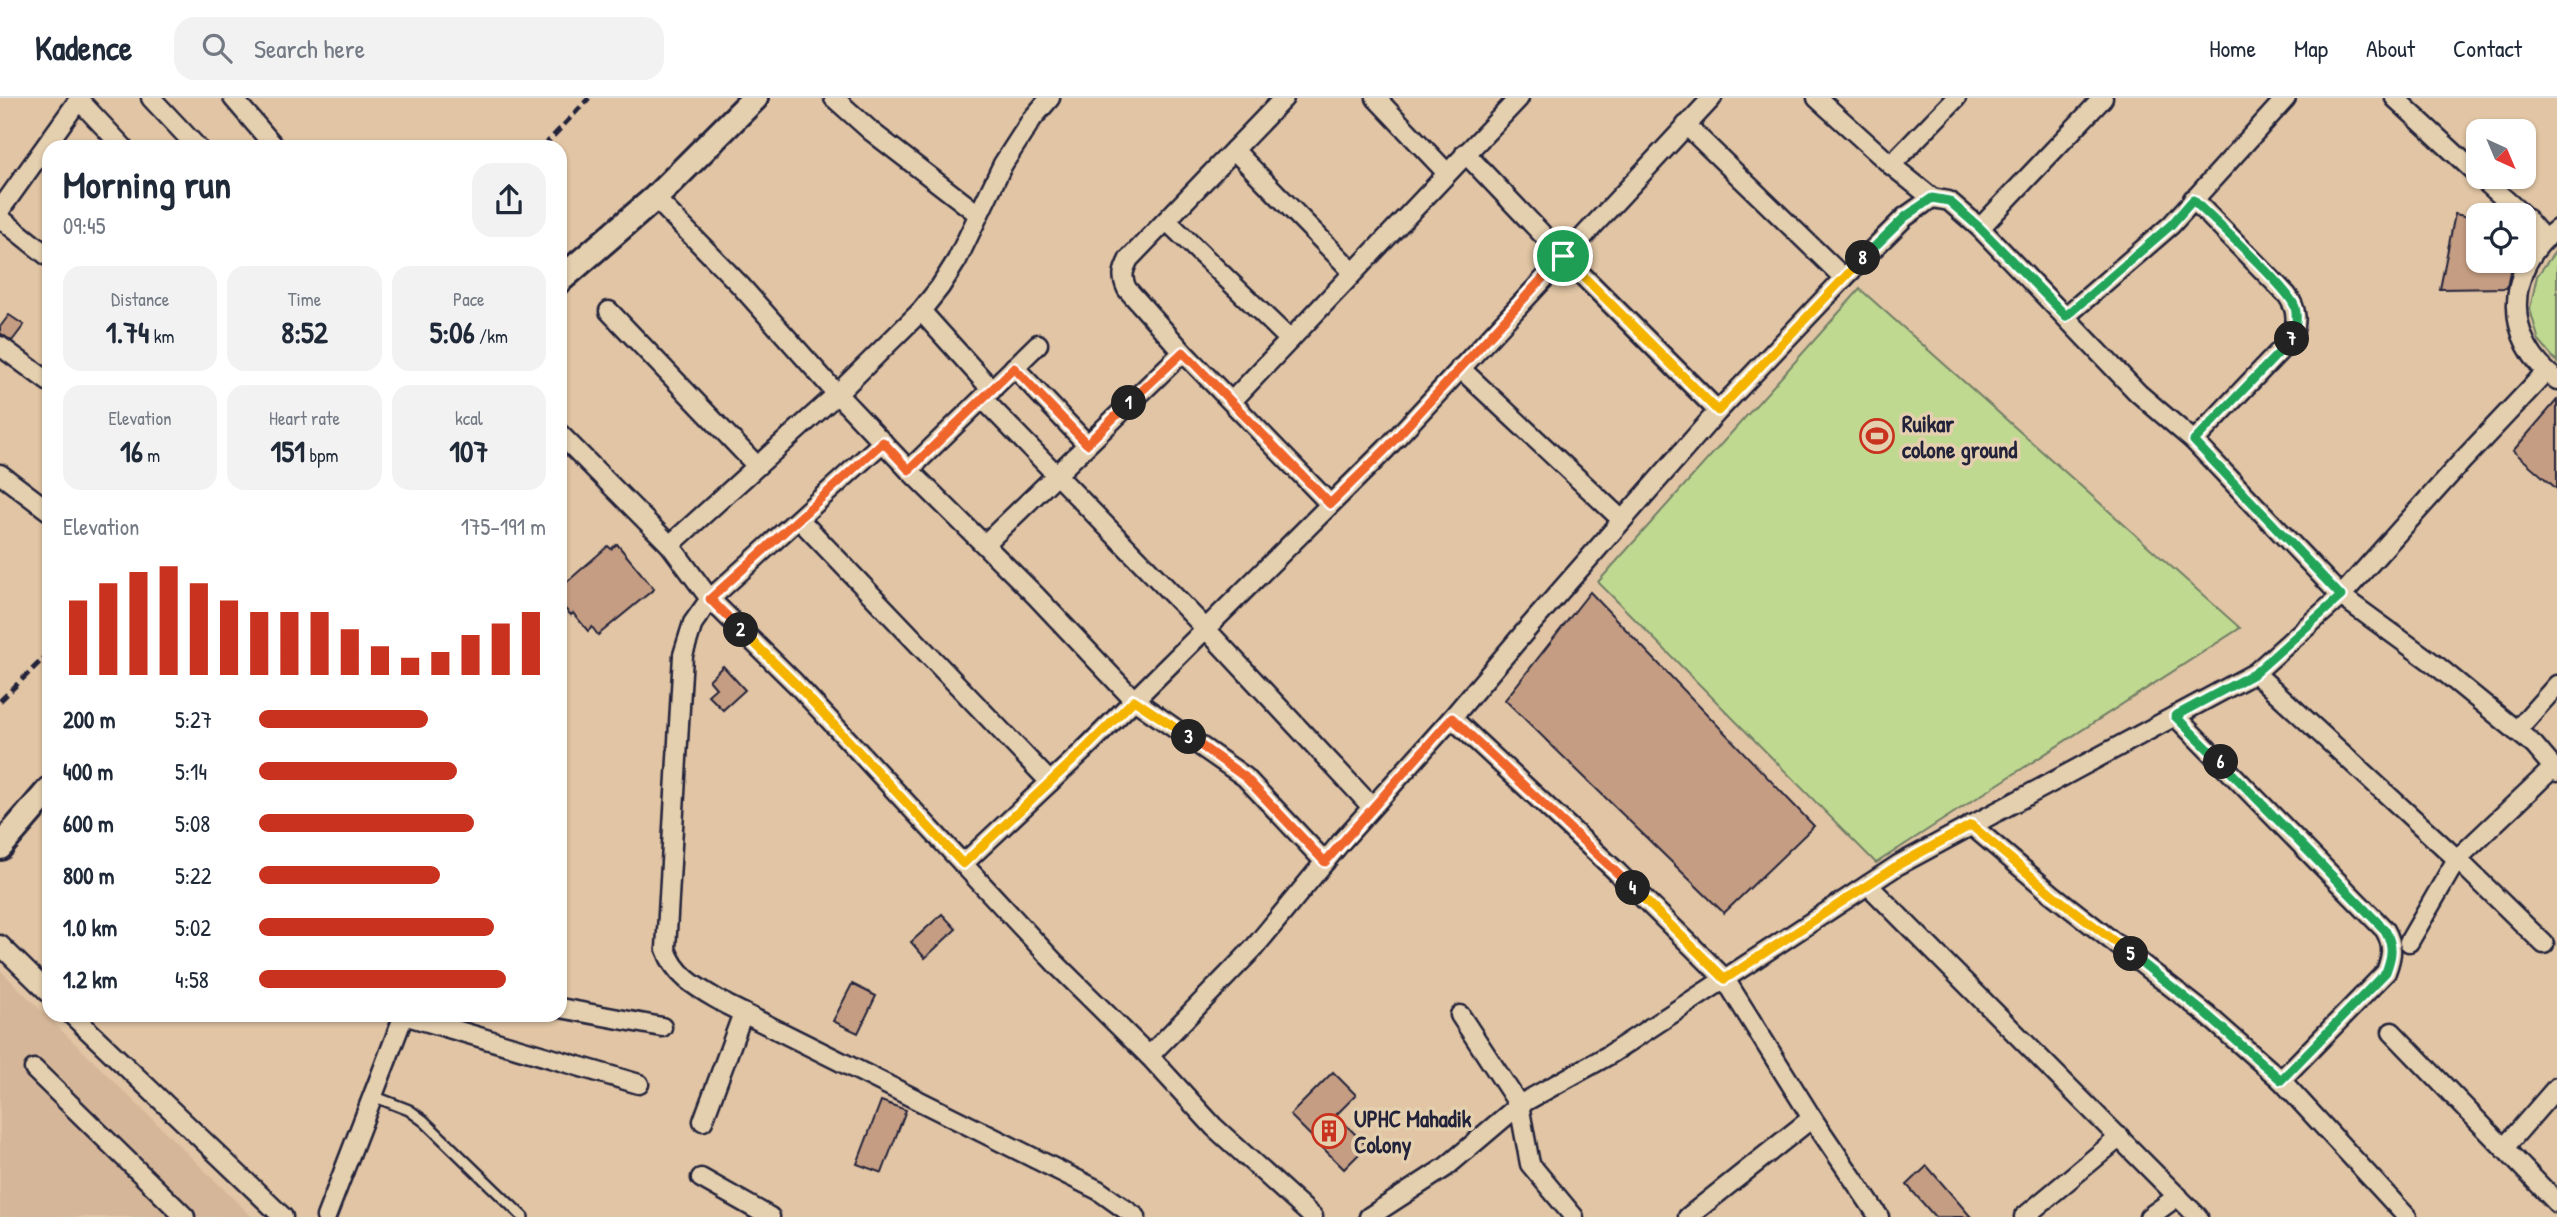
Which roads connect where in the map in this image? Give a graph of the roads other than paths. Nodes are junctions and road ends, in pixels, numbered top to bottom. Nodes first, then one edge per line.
1 (151, 98) edge
2 (233, 98) edge
3 (755, 98) edge
4 (834, 98) edge
5 (1050, 98) edge
6 (1284, 98) edge
7 (1376, 98) edge
8 (1518, 98) edge
9 (1712, 98) edge
10 (1817, 98) edge
11 (1956, 98) edge
12 (2103, 98) edge
13 (2286, 98) edge
14 (2395, 98) edge
15 (79, 99) edge
16 (1686, 125) junction
17 (50, 140) edge
18 (117, 140) edge
19 (190, 140) edge
20 (269, 140) edge
21 (1234, 150) junction
22 (42, 151) edge
23 (1465, 153) junction
24 (2466, 164) edge
25 (1891, 165) junction
26 (1447, 173) junction
27 (2494, 189) edge
28 (655, 198) junction
29 (1932, 198) junction
30 (2193, 200) junction
31 (0, 210) edge
32 (978, 214) junction
33 (0, 218) edge
34 (1167, 220) junction
35 (1980, 228) junction
36 (2550, 234) edge
37 (42, 251) edge
38 (1563, 256) junction
39 (1353, 272) junction
40 (567, 274) edge
41 (1843, 278) junction
42 (921, 310) junction
43 (609, 311) dead end
44 (2066, 316) junction
45 (1290, 340) junction
46 (1038, 344) dead end
47 (0, 346) edge
48 (1183, 352) junction
49 (1014, 368) junction
50 (1460, 368) junction
51 (2552, 376) edge
52 (42, 377) edge
53 (837, 394) junction
54 (987, 395) junction
55 (1231, 401) junction
56 (1718, 411) junction
57 (567, 441) edge
58 (2194, 441) junction
59 (883, 442) junction
60 (1087, 444) junction
61 (757, 466) junction
62 (909, 470) junction
63 (0, 474) edge
64 (1056, 475) junction
65 (1330, 504) junction
66 (42, 506) edge
67 (799, 519) junction
68 (1622, 520) junction
69 (985, 544) junction
70 (670, 545) junction
71 (2341, 596) junction
72 (710, 599) junction
73 (1205, 628) junction
74 (2255, 673) junction
75 (2557, 685) edge
76 (1134, 700) junction
77 (2175, 716) junction
78 (1452, 718) junction
79 (2516, 731) junction
80 (2555, 770) edge
81 (1051, 782) junction
82 (42, 798) edge
83 (1372, 807) junction
84 (1971, 825) junction
85 (0, 847) edge
86 (2457, 859) junction
87 (1325, 862) junction
88 (963, 864) junction
89 (1868, 885) junction
90 (2409, 942) dead end
91 (2544, 944) dead end
92 (0, 945) edge
93 (1725, 979) junction
94 (42, 986) edge
95 (567, 1008) edge
96 (743, 1013) junction
97 (1460, 1015) dead end
98 (79, 1022) edge
99 (401, 1022) edge
100 (428, 1022) edge
101 (662, 1027) dead end
102 (2392, 1032) dead end
103 (1149, 1056) junction
104 (34, 1069) dead end
105 (2281, 1080) junction
106 (639, 1084) dead end
107 (2557, 1087) edge
108 (373, 1096) junction
109 (1519, 1105) junction
110 (1812, 1118) junction
111 (703, 1121) dead end
112 (2120, 1137) junction
113 (2504, 1148) junction
114 (701, 1178) dead end
115 (2178, 1196) junction
116 (2557, 1203) edge
117 (765, 1216) edge
118 (185, 1217) edge
119 (284, 1217) edge
120 (326, 1217) edge
121 (523, 1217) edge
122 (1136, 1217) edge
123 (1313, 1217) edge
124 (1369, 1217) edge
125 (1574, 1217) edge
126 (1688, 1217) edge
127 (1879, 1217) edge
128 (2024, 1217) edge
129 (2149, 1217) edge
130 (2198, 1217) edge
131 (2407, 1217) edge

1 - 19 street
2 - 20 street
3 - 28 street
4 - 32 street
5 - 32 street
6 - 21 street
7 - 26 street
8 - 23 street
9 - 16 street
10 - 25 street
11 - 25 street
12 - 35 street
13 - 30 street
14 - 24 street
15 - 17 street
15 - 18 street
16 - 38 street
16 - 41 street
21 - 34 street
21 - 39 street
22 - 31 street
23 - 26 street
23 - 38 street
25 - 29 street
26 - 39 street
27 - 36 street
28 - 40 street
28 - 53 street
29 - 35 street
29 - 41 street
30 - 44 street
30 - 58 street
32 - 42 street
33 - 37 street
34 - 45 street
34 - 48 street
35 - 44 street
36 - 51 street
38 - 50 street
38 - 56 street
39 - 45 street
41 - 56 street
42 - 53 street
42 - 54 street
43 - 61 street
44 - 58 street
45 - 55 street
46 - 49 street
47 - 52 street
48 - 55 street
48 - 60 street
49 - 54 street
49 - 60 street
50 - 65 street
50 - 68 street
51 - 71 street
53 - 59 street
53 - 61 street
54 - 62 street
54 - 64 street
55 - 65 street
56 - 68 street
57 - 70 street
58 - 71 street
59 - 62 street
59 - 67 street
60 - 64 street
61 - 70 street
62 - 69 street
63 - 66 street
64 - 69 street
64 - 73 street
65 - 73 street
67 - 72 street
67 - 81 street
68 - 78 street
69 - 76 street
70 - 72 street
71 - 74 street
71 - 79 street
72 - 88 street
72 - 96 street
73 - 76 street
73 - 83 street
74 - 77 street
74 - 86 street
75 - 79 street
76 - 81 street
76 - 87 street
77 - 84 street
77 - 105 street
78 - 83 street
78 - 93 street
79 - 80 street
80 - 86 street
81 - 88 street
82 - 85 street
83 - 87 street
84 - 89 street
84 - 105 street
86 - 90 street
86 - 91 street
87 - 103 street
88 - 103 street
89 - 93 street
89 - 112 street
92 - 94 street
93 - 109 street
93 - 110 street
95 - 101 street
96 - 111 street
96 - 122 street
97 - 109 street
98 - 119 street
99 - 108 street
100 - 106 street
102 - 113 street
103 - 123 street
104 - 118 street
105 - 131 street
107 - 113 street
108 - 120 street
108 - 121 lane
109 - 124 street
109 - 125 street
110 - 126 street
110 - 127 street
112 - 115 street
112 - 128 street
113 - 116 street
114 - 117 street
115 - 129 street
115 - 130 street

